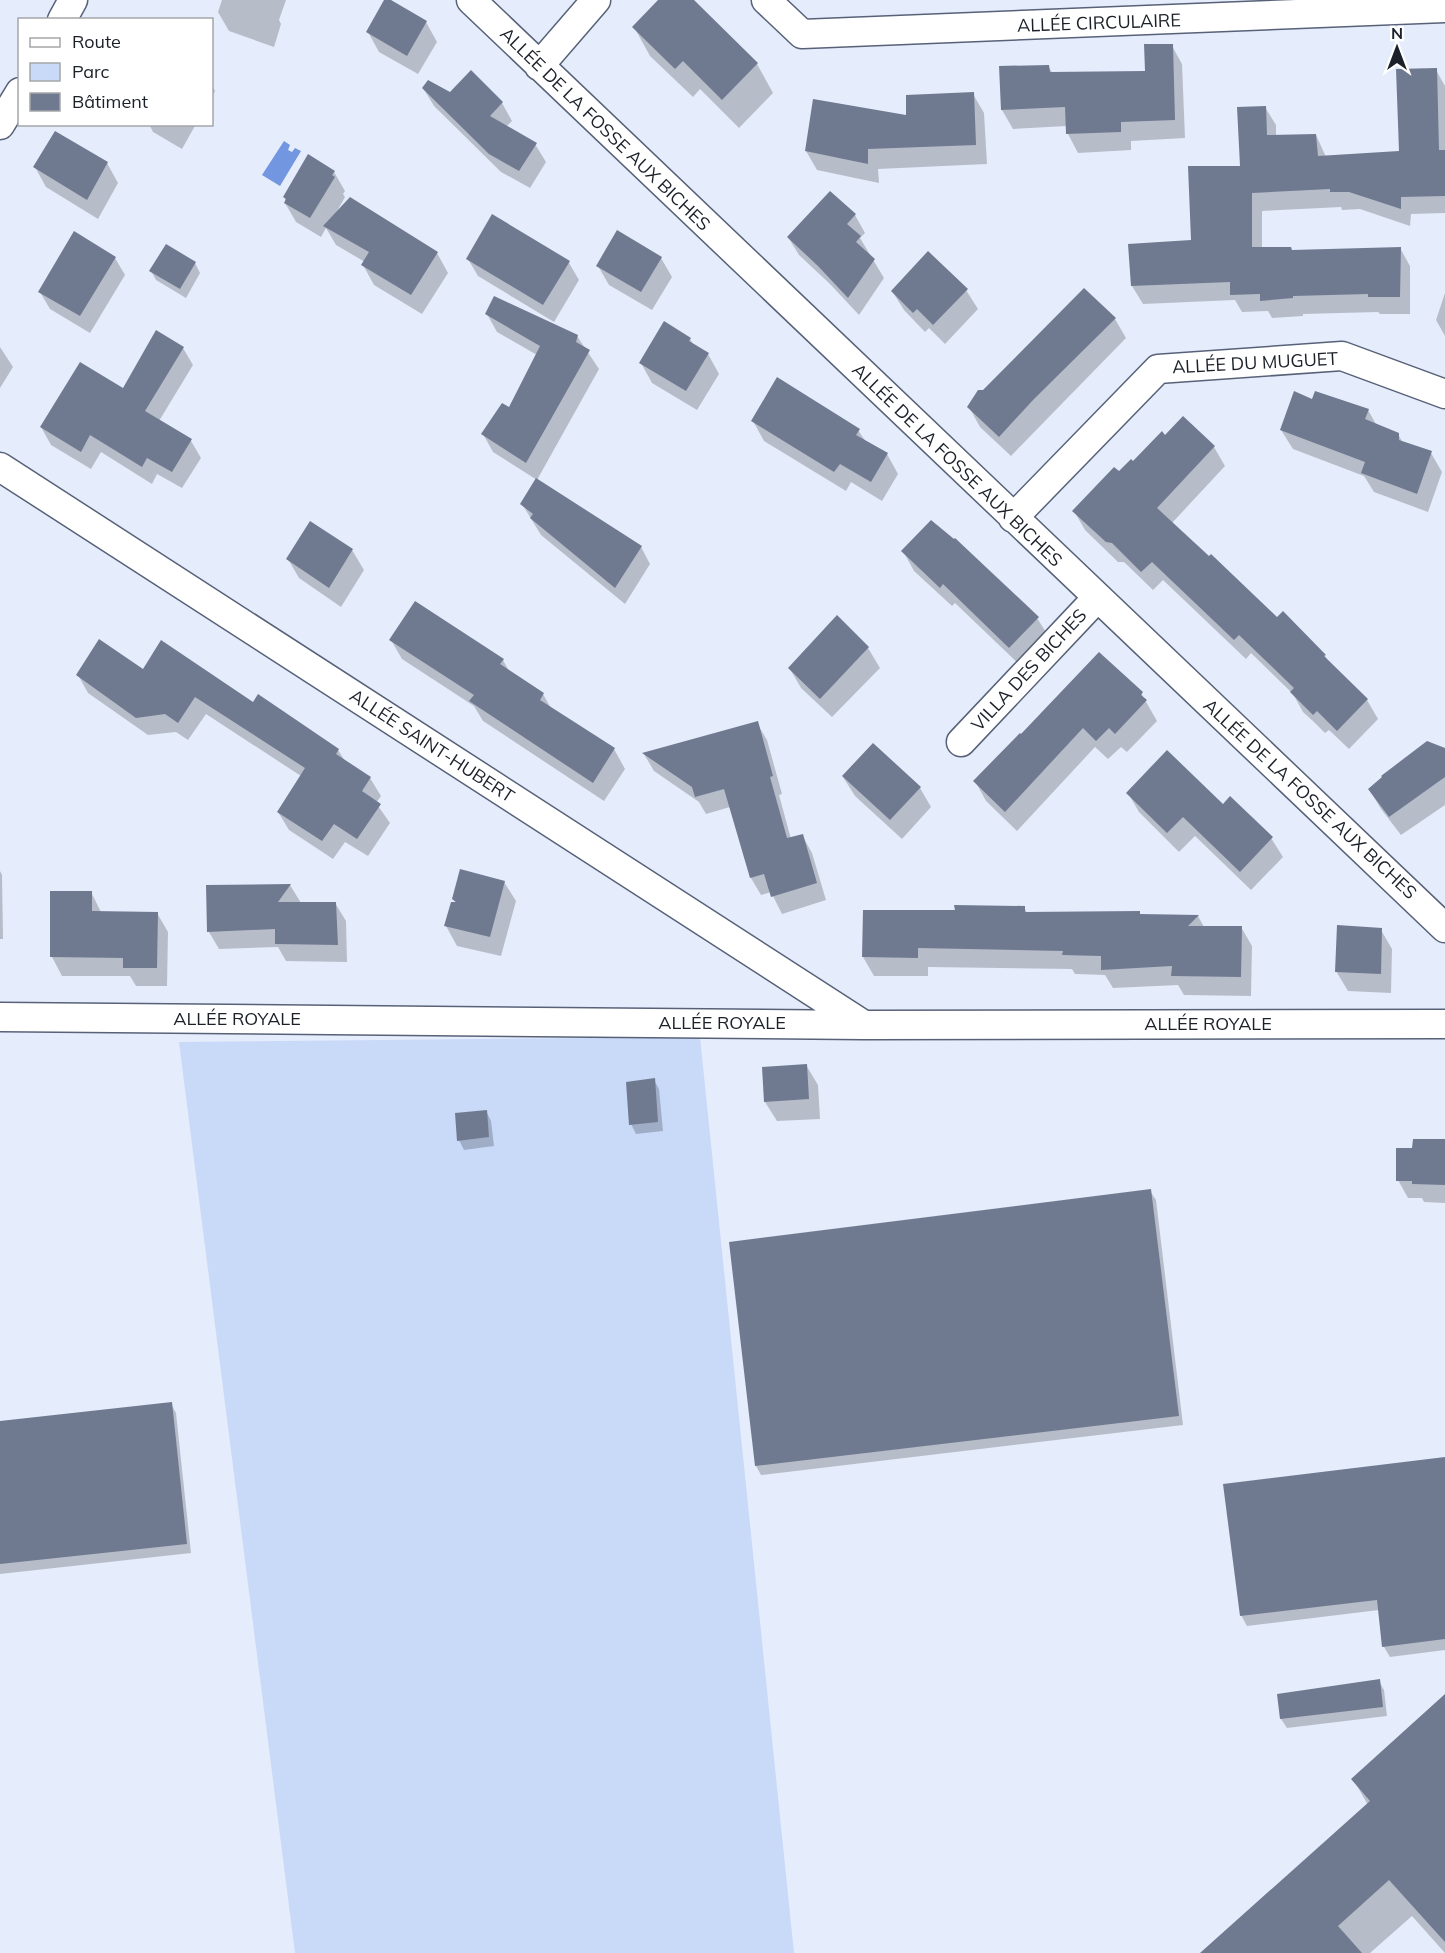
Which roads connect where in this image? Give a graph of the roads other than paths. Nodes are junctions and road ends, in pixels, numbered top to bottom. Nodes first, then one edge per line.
1 (73, 0) edge
2 (471, 0) edge
3 (596, 0) edge
4 (766, 0) edge
5 (1445, 8) edge
6 (1160, 10) edge
7 (63, 18) edge
8 (538, 66) junction
9 (18, 95) edge
10 (0, 125) edge
11 (1445, 394) edge
12 (0, 467) edge
13 (1013, 518) junction
14 (1097, 598) junction
15 (961, 742) dead end
16 (1445, 928) edge
17 (0, 1017) edge
18 (1445, 1024) edge
19 (864, 1025) junction

1 - 7 street
2 - 8 street, ALLÉE DE LA FOSSE AUX BICHES
3 - 8 street
4 - 6 street, ALLÉE CIRCULAIRE
5 - 6 street, ALLÉE CIRCULAIRE
8 - 13 street, ALLÉE DE LA FOSSE AUX BICHES
9 - 10 street
11 - 13 street, ALLÉE DU MUGUET
12 - 19 street, ALLÉE SAINT-HUBERT
13 - 14 street, ALLÉE DE LA FOSSE AUX BICHES
14 - 15 street, VILLA DES BICHES
14 - 16 street, ALLÉE DE LA FOSSE AUX BICHES
17 - 19 street, ALLÉE ROYALE
18 - 19 street, ALLÉE ROYALE

